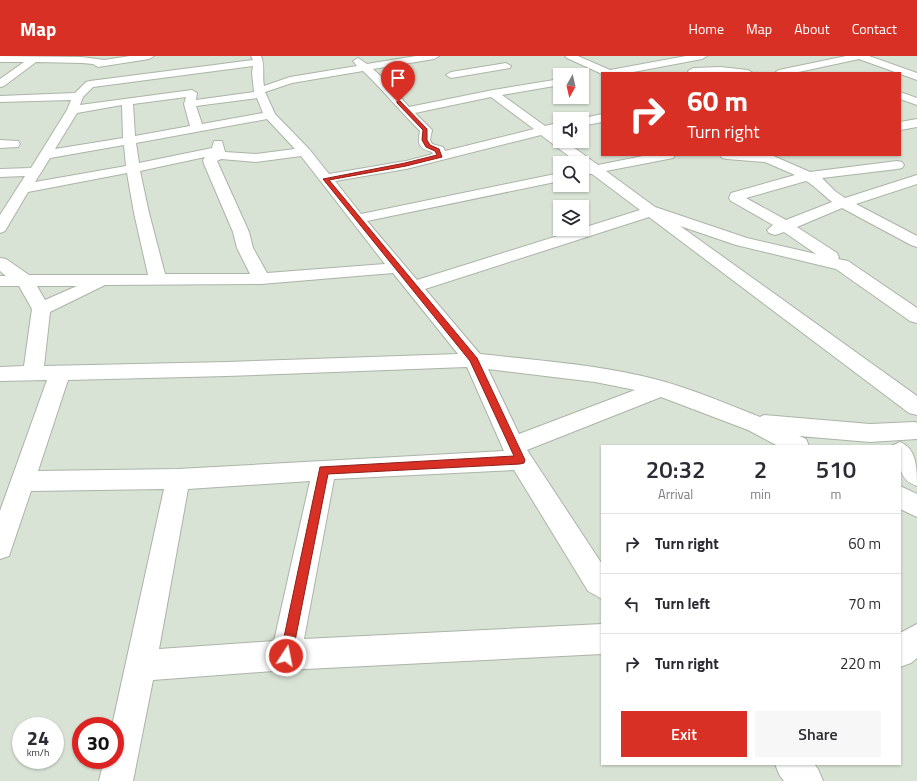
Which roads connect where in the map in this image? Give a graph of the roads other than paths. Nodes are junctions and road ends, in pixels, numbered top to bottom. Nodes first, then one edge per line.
1 (149, 56) edge
2 (434, 56) edge
3 (493, 56) edge
4 (570, 56) edge
5 (654, 56) edge
6 (702, 56) edge
7 (860, 56) edge
8 (420, 57) edge
9 (0, 59) edge
10 (258, 59) edge
11 (33, 60) junction
12 (358, 61) edge
13 (671, 62) junction
14 (822, 64) junction
15 (187, 67) junction
16 (96, 69) edge
17 (839, 71) dead end
18 (606, 72) edge
19 (617, 72) edge
20 (695, 72) edge
21 (739, 72) edge
22 (785, 72) edge
23 (451, 74) dead end
24 (601, 75) edge
25 (589, 77) dead end
26 (917, 77) edge
27 (523, 78) dead end
28 (917, 82) edge
29 (553, 83) edge
30 (0, 84) edge
31 (535, 86) junction
32 (901, 87) edge
33 (260, 92) junction
34 (493, 93) junction
35 (901, 95) edge
36 (78, 96) junction
37 (191, 98) junction
38 (0, 99) edge
39 (127, 101) junction
40 (917, 102) edge
41 (73, 110) junction
42 (406, 111) junction
43 (270, 115) junction
44 (601, 118) edge
45 (589, 121) edge
46 (917, 123) edge
47 (212, 126) junction
48 (901, 126) edge
49 (553, 128) edge
50 (197, 129) junction
51 (543, 130) junction
52 (128, 141) junction
53 (0, 144) edge
54 (14, 144) dead end
55 (304, 152) junction
56 (219, 153) junction
57 (45, 155) junction
58 (440, 156) junction
59 (572, 156) edge
60 (663, 156) edge
61 (762, 156) edge
62 (878, 156) edge
63 (897, 166) junction
64 (133, 168) junction
65 (589, 171) edge
66 (36, 172) junction
67 (589, 172) edge
68 (0, 173) edge
69 (917, 175) edge
70 (808, 176) junction
71 (553, 177) edge
72 (325, 179) junction
73 (917, 179) edge
74 (23, 189) junction
75 (843, 203) junction
76 (652, 211) junction
77 (6, 212) edge
78 (357, 219) junction
79 (785, 226) junction
80 (0, 228) edge
81 (742, 242) junction
82 (917, 242) edge
83 (708, 254) junction
84 (0, 263) edge
85 (842, 265) junction
86 (398, 268) junction
87 (158, 279) junction
88 (261, 279) junction
89 (105, 280) junction
90 (0, 281) edge
91 (25, 281) junction
92 (414, 287) junction
93 (41, 309) junction
94 (917, 317) edge
95 (38, 347) junction
96 (474, 360) junction
97 (0, 369) edge
98 (60, 373) junction
99 (0, 374) edge
100 (33, 374) junction
101 (660, 389) junction
102 (917, 407) edge
103 (756, 424) junction
104 (916, 430) edge
105 (796, 445) edge
106 (895, 445) edge
107 (517, 453) junction
108 (901, 455) edge
109 (324, 470) junction
110 (917, 476) edge
111 (178, 479) junction
112 (24, 481) junction
113 (901, 498) edge
114 (917, 506) edge
115 (0, 548) edge
116 (600, 582) edge
117 (601, 639) edge
118 (917, 639) edge
119 (901, 651) edge
120 (286, 656) junction
121 (141, 666) junction
122 (793, 765) edge
123 (116, 781) edge
124 (806, 781) edge

1 - 16 street
2 - 8 street
3 - 23 street
4 - 18 street
5 - 13 street
6 - 13 street
7 - 14 street
7 - 26 street
8 - 12 street
9 - 11 street
10 - 15 street
10 - 33 street
11 - 16 street
11 - 30 street
12 - 33 street
12 - 42 street
13 - 19 street
13 - 20 street
14 - 17 street
14 - 22 street
15 - 16 street
15 - 37 street
16 - 36 street
20 - 21 street
24 - 25 street
27 - 31 street
28 - 32 street
29 - 31 street
31 - 34 street
33 - 37 street
33 - 43 street
34 - 42 street
34 - 51 street
35 - 40 street
36 - 38 street
36 - 41 street
37 - 39 street
37 - 50 street
39 - 41 street
39 - 52 street
41 - 57 street
42 - 58 street
43 - 47 street
43 - 55 street
44 - 45 street
46 - 48 street
47 - 50 street
47 - 56 street
49 - 51 street
50 - 52 street
51 - 58 street
51 - 59 street
52 - 57 street
52 - 64 street
53 - 54 street
55 - 56 street
55 - 72 street
56 - 64 street
56 - 88 street
57 - 66 street
58 - 72 street
60 - 65 street
61 - 70 street
62 - 63 street
63 - 69 street
63 - 70 street
64 - 74 street
64 - 87 street
66 - 68 street
66 - 74 street
67 - 76 street
70 - 75 street
70 - 79 street
71 - 78 street
72 - 78 street
73 - 75 street
74 - 77 street
75 - 79 street
75 - 82 street
76 - 81 street
76 - 83 street
76 - 92 street
77 - 80 street
78 - 86 street
79 - 81 street
79 - 85 street
81 - 83 street
81 - 85 street
83 - 102 street
84 - 91 street
85 - 94 street
86 - 88 street
86 - 92 street
87 - 88 street
87 - 89 street
89 - 91 street
89 - 93 street
90 - 91 street
91 - 93 street
92 - 96 street
93 - 95 street
95 - 97 street
95 - 100 street
96 - 98 street
96 - 101 street
96 - 107 street
98 - 100 street
98 - 112 street
99 - 100 street
101 - 103 street
101 - 107 street
103 - 104 street
103 - 105 street
104 - 106 street
107 - 109 street
107 - 116 street
108 - 110 street
109 - 111 street
109 - 120 street
111 - 112 street
111 - 121 street
112 - 115 street
113 - 114 street
117 - 120 street
118 - 119 street
120 - 121 street
121 - 123 street
122 - 124 street

